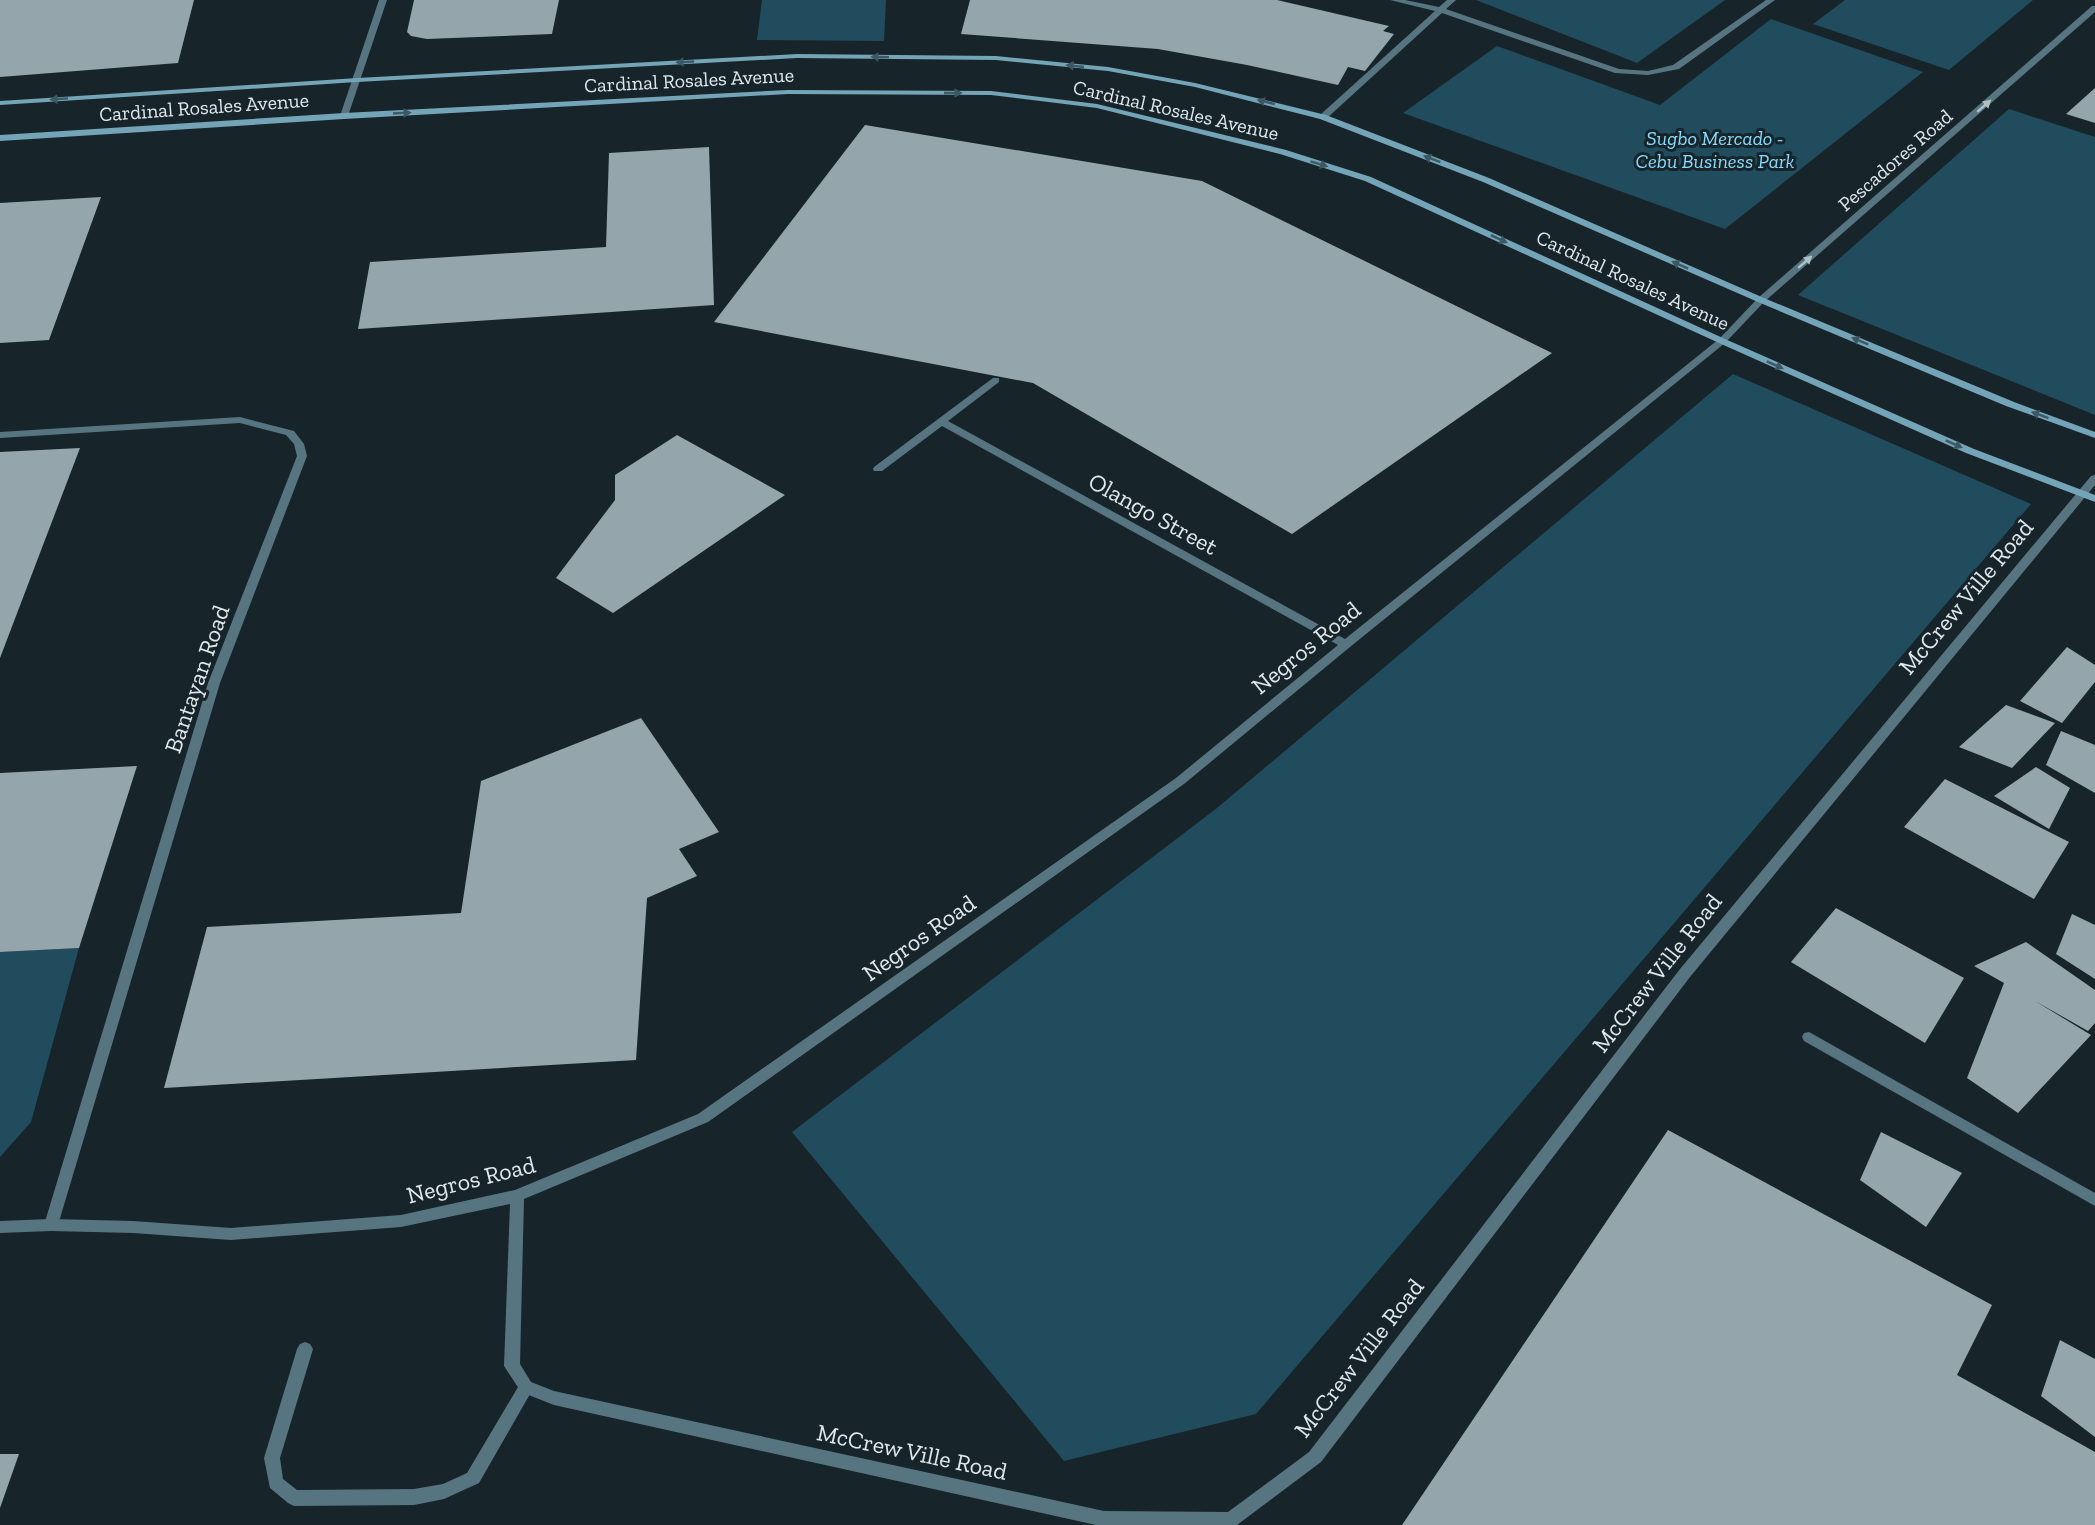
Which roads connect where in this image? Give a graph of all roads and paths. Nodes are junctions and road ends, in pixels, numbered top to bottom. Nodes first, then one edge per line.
1 (383, 0) edge
2 (1394, 0) edge
3 (1452, 0) edge
4 (1771, 0) edge
5 (2095, 8) edge
6 (1440, 10) junction
7 (357, 80) junction
8 (0, 103) edge
9 (344, 116) junction
10 (1323, 117) junction
11 (0, 138) edge
12 (1761, 300) junction
13 (1722, 341) junction
14 (996, 381) dead end
15 (940, 421) junction
16 (0, 435) edge
17 (2095, 435) edge
18 (878, 469) dead end
19 (2095, 478) edge
20 (2089, 497) edge
21 (1346, 644) junction
22 (1809, 1036) dead end
23 (517, 1197) junction
24 (2095, 1200) edge
25 (51, 1225) junction
26 (0, 1227) edge
27 (305, 1349) dead end
28 (526, 1387) junction

1 - 7 street
2 - 6 street
3 - 6 street
4 - 6 street
12 -> 5 street, Pescadores Road
6 - 10 street
7 -> 8 main road, Cardinal Rosales Avenue
7 - 9 street
10 -> 7 main road, Cardinal Rosales Avenue
9 - 11 main road, Cardinal Rosales Avenue
9 -> 13 main road, Cardinal Rosales Avenue
12 -> 10 main road, Cardinal Rosales Avenue
12 - 13 street, Pescadores Road
17 -> 12 main road, Cardinal Rosales Avenue
13 -> 20 main road, Cardinal Rosales Avenue
13 - 21 street, Negros Road
14 - 15 street
15 - 18 street
15 - 21 street, Olango Street
16 - 25 street, Bantayan Road
19 - 20 street, McCrew Ville Road
20 - 28 street, McCrew Ville Road
21 - 23 street, Negros Road
22 - 24 street
23 - 25 street, Negros Road
23 - 28 street
25 - 26 street, Negros Road
27 - 28 street

